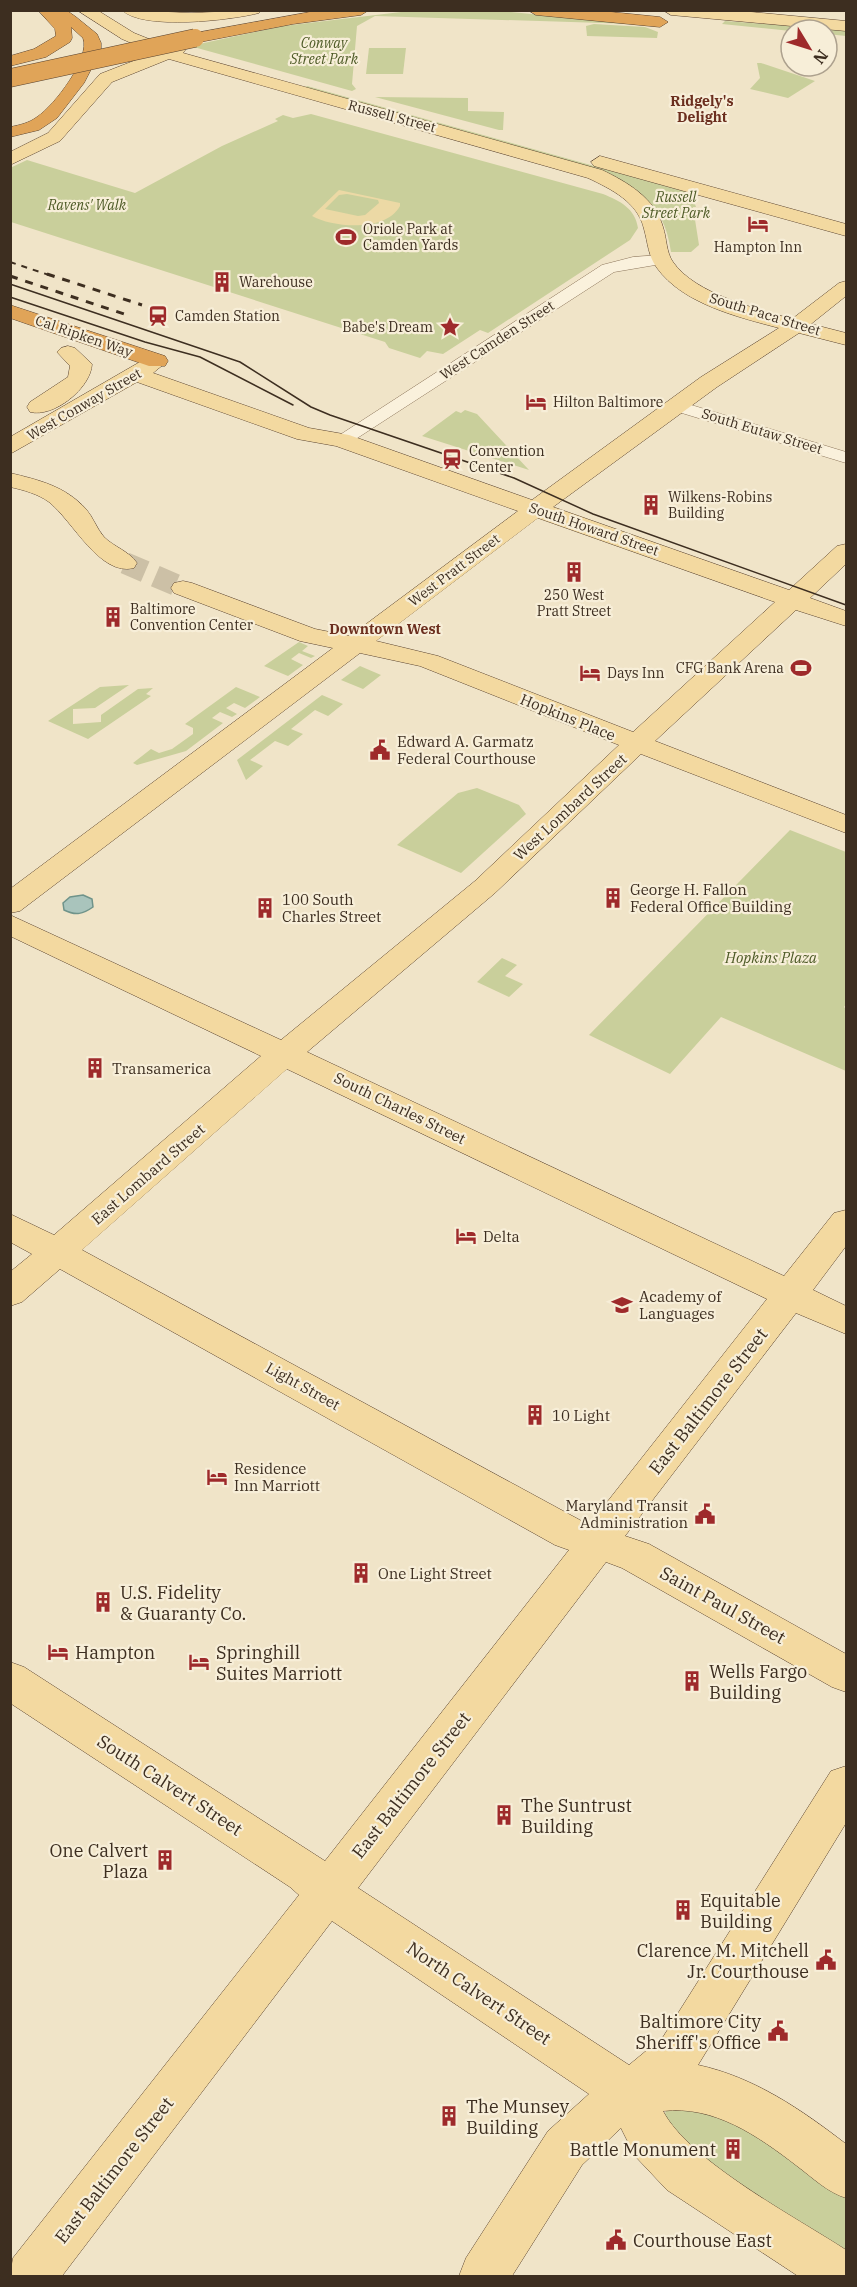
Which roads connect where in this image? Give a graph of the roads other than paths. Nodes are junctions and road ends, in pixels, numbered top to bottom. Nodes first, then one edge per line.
1 (46, 10) edge
2 (54, 10) edge
3 (85, 10) edge
4 (109, 10) edge
5 (130, 10) edge
6 (253, 10) edge
7 (292, 10) edge
8 (361, 10) edge
9 (536, 10) edge
10 (670, 15) edge
11 (846, 26) edge
12 (779, 32) edge
13 (181, 43) junction
14 (17, 59) edge
15 (195, 63) junction
16 (10, 70) edge
17 (10, 78) edge
18 (234, 87) dead end
19 (10, 132) edge
20 (10, 160) edge
21 (846, 230) edge
22 (660, 260) junction
23 (846, 287) edge
24 (10, 311) edge
25 (797, 325) junction
26 (10, 332) edge
27 (846, 339) edge
28 (68, 352) junction
29 (157, 361) junction
30 (135, 374) junction
31 (678, 405) junction
32 (10, 422) edge
33 (341, 440) junction
34 (10, 447) edge
35 (846, 458) edge
36 (15, 482) edge
37 (535, 509) junction
38 (846, 551) edge
39 (125, 562) tunnel mouth
40 (183, 588) tunnel mouth
41 (793, 600) junction
42 (846, 619) edge
43 (355, 645) junction
44 (636, 744) junction
45 (846, 825) edge
46 (10, 904) edge
47 (10, 924) edge
48 (285, 1054) junction
49 (846, 1222) edge
50 (10, 1226) edge
51 (58, 1253) junction
52 (10, 1293) edge
53 (790, 1293) junction
54 (846, 1321) edge
55 (597, 1543) junction
56 (846, 1674) edge
57 (10, 1680) edge
58 (846, 1785) edge
59 (328, 1893) junction
60 (629, 2093) junction
61 (846, 2174) edge
62 (31, 2277) edge
63 (484, 2277) edge
64 (843, 2277) edge

1 - 14 highway
2 - 19 highway
3 - 13 main road, Russell Street
4 - 13 main road, Russell Street
5 - 6 main road
7 - 13 highway
8 - 13 highway
9 - 10 highway
10 - 11 main road
10 - 12 main road
13 - 15 main road, Russell Street
13 - 16 highway
13 - 17 highway, bridge
13 - 20 main road
13 - 21 main road, Russell Street
15 - 18 main road
15 - 22 main road, Russell Street
22 - 25 main road, South Paca Street
22 - 33 street, West Camden Street
23 - 25 main road, West Pratt Street
24 - 29 highway, Cal Ripken Way
25 - 27 main road, South Paca Street
25 - 31 main road, West Pratt Street
26 - 28 highway, Cal Ripken Way
28 - 30 highway, Cal Ripken Way
28 - 32 main road, West Conway Street
29 - 30 main road, West Conway Street
29 - 33 main road, South Howard Street
30 - 33 main road, South Howard Street
30 - 34 main road, West Conway Street
31 - 35 street, South Eutaw Street
31 - 37 main road, West Pratt Street
33 - 37 main road, South Howard Street
36 - 39 main road
37 - 41 main road, South Howard Street
37 - 43 main road, West Pratt Street
38 - 41 main road, West Lombard Street
40 - 43 main road, Hopkins Place
41 - 42 main road, South Howard Street
41 - 44 main road, West Lombard Street
43 - 44 main road, Hopkins Place
43 - 46 main road, West Pratt Street
44 - 45 main road, Hopkins Place
44 - 48 main road, West Lombard Street
47 - 48 main road, South Charles Street
48 - 51 main road, East Lombard Street
48 - 53 main road, South Charles Street
49 - 53 main road, East Baltimore Street
50 - 51 main road, Light Street
51 - 52 main road, East Lombard Street
51 - 55 main road, Light Street
53 - 54 main road, South Charles Street
53 - 55 main road, East Baltimore Street
55 - 56 main road, Saint Paul Street
55 - 59 main road, East Baltimore Street
57 - 59 main road, South Calvert Street
58 - 60 main road
59 - 60 main road, North Calvert Street
59 - 62 main road, East Baltimore Street
60 - 61 main road
60 - 63 main road
60 - 64 main road, North Calvert Street

